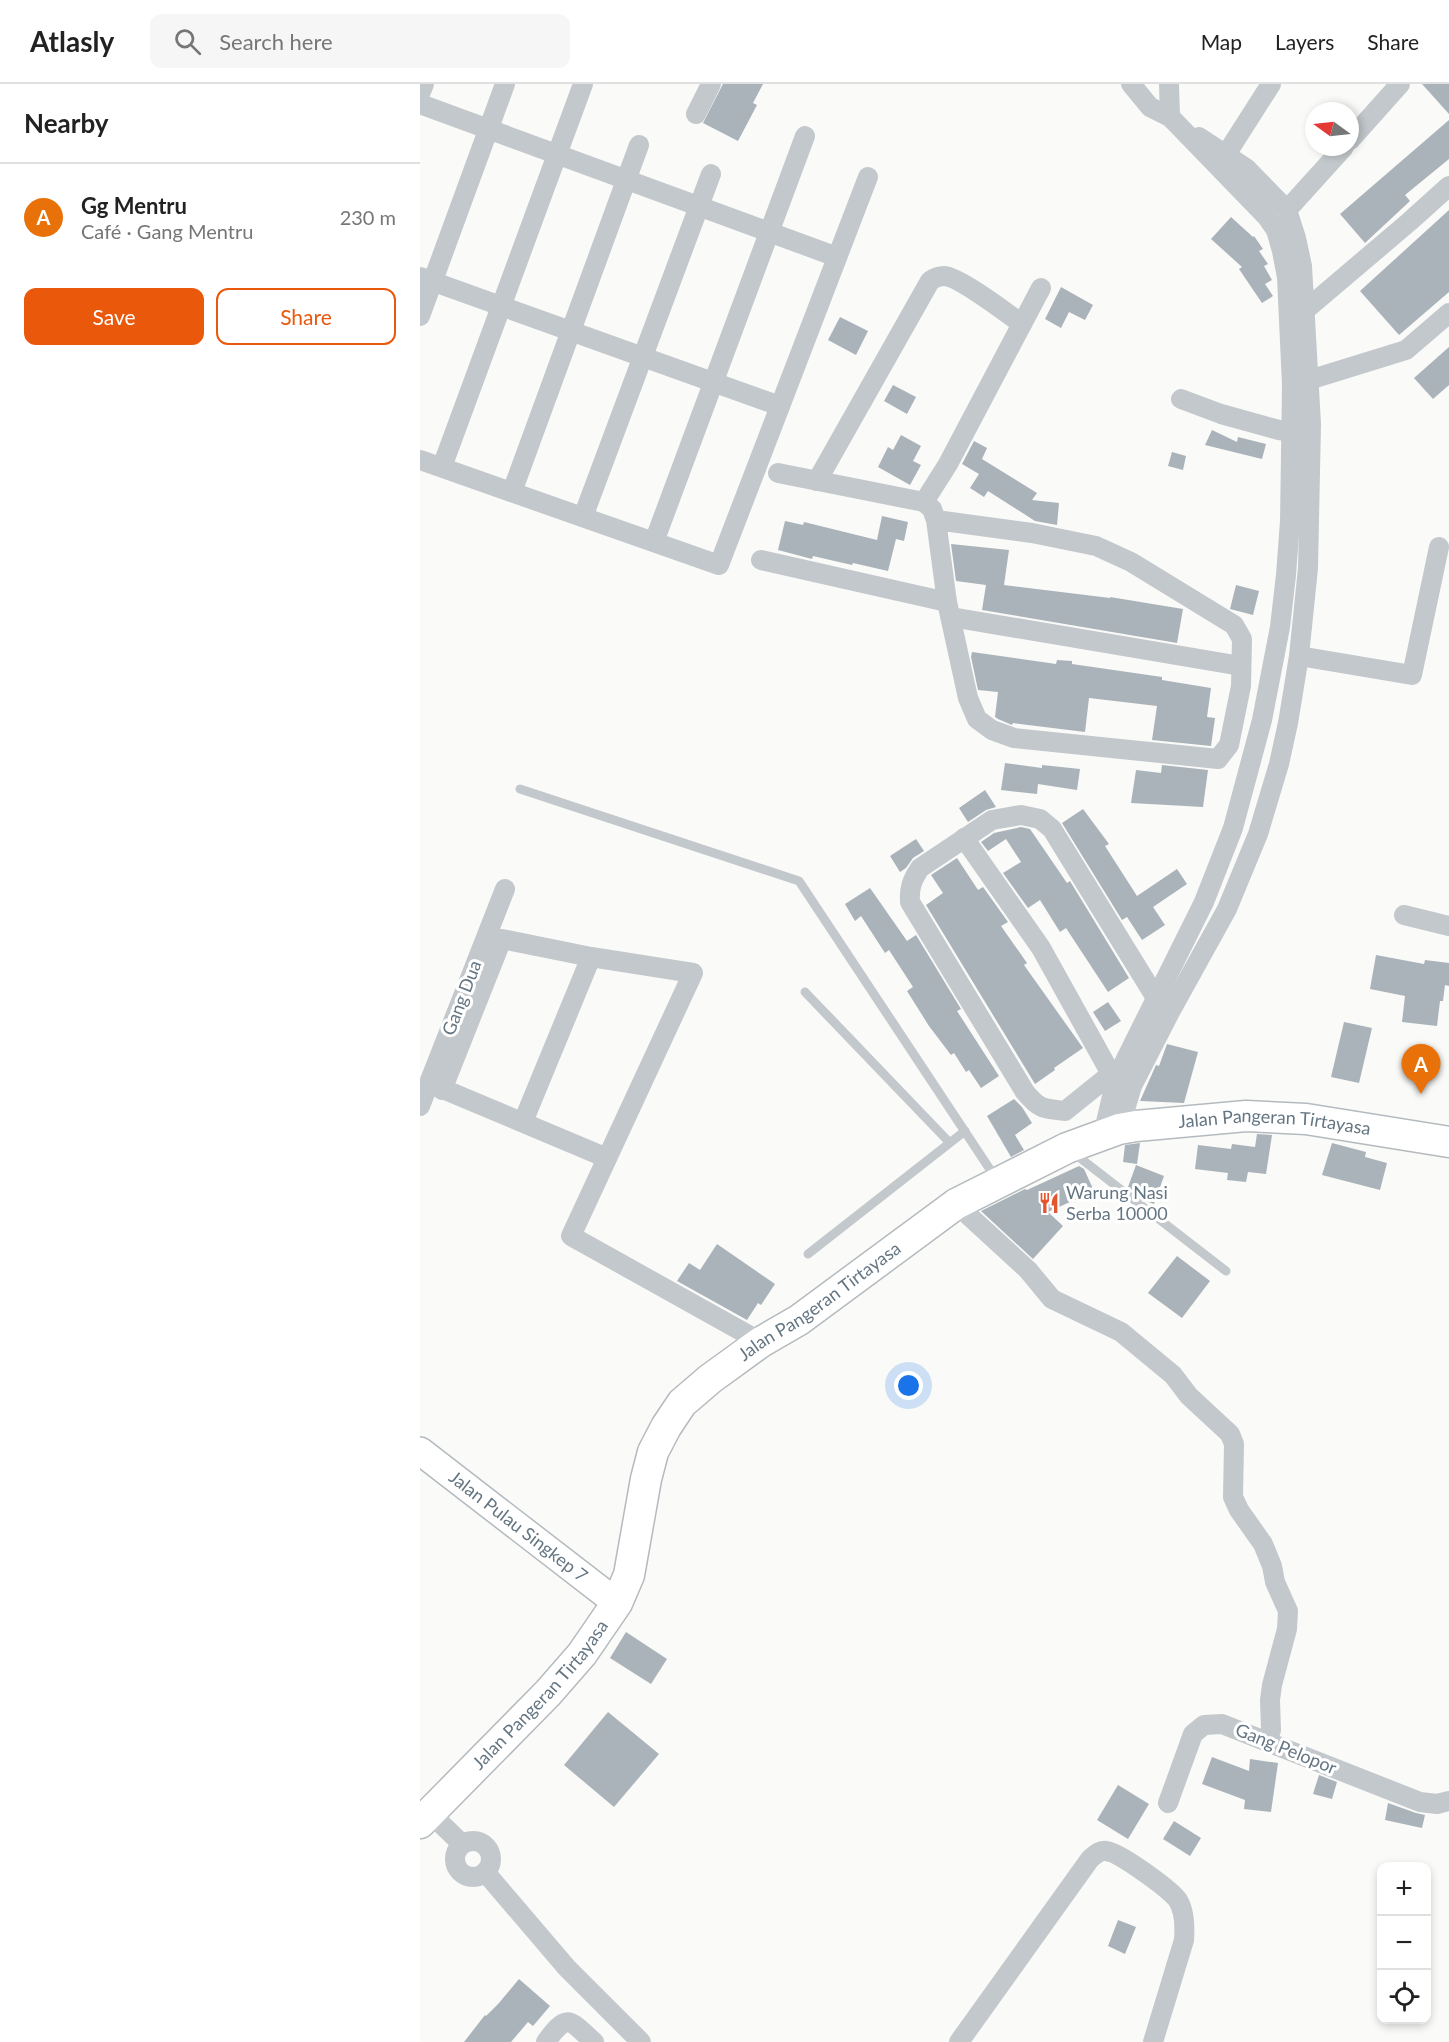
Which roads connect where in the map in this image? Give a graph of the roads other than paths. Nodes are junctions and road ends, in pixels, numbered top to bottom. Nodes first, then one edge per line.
1 (424, 84) edge
2 (505, 84) edge
3 (583, 84) edge
4 (711, 84) edge
5 (1131, 84) edge
6 (1169, 84) edge
7 (1271, 84) edge
8 (1400, 84) edge
9 (420, 94) edge
10 (420, 104) edge
11 (696, 114) dead end
12 (1173, 120) junction
13 (489, 129) junction
14 (1359, 130) edge
15 (805, 136) dead end
16 (639, 145) dead end
17 (557, 154) junction
18 (1336, 156) edge
19 (1222, 160) junction
20 (711, 174) dead end
21 (868, 177) dead end
22 (626, 180) junction
23 (1449, 186) edge
24 (699, 206) junction
25 (1287, 210) junction
26 (769, 232) junction
27 (837, 257) junction
28 (426, 279) edge
29 (1041, 288) dead end
30 (501, 306) junction
31 (1449, 313) edge
32 (420, 316) edge
33 (1296, 318) junction
34 (1022, 324) junction
35 (570, 331) junction
36 (643, 357) junction
37 (714, 382) junction
38 (1300, 383) junction
39 (1181, 399) dead end
40 (780, 406) junction
41 (1311, 424) junction
42 (1291, 430) junction
43 (420, 460) edge
44 (442, 467) junction
45 (778, 473) dead end
46 (817, 480) junction
47 (512, 492) junction
48 (924, 502) junction
49 (583, 517) junction
50 (936, 520) junction
51 (654, 542) junction
52 (1438, 547) dead end
53 (761, 560) dead end
54 (949, 609) junction
55 (1299, 656) junction
56 (1241, 666) junction
57 (1241, 686) junction
58 (1268, 690) junction
59 (1292, 693) junction
60 (1258, 737) junction
61 (1284, 742) junction
62 (520, 789) dead end
63 (964, 838) junction
64 (505, 889) dead end
65 (1209, 889) junction
66 (1232, 897) junction
67 (1404, 915) dead end
68 (1449, 926) edge
69 (591, 957) junction
70 (805, 992) dead end
71 (1163, 1005) junction
72 (1120, 1079) junction
73 (435, 1086) junction
74 (420, 1106) edge
75 (523, 1122) junction
76 (964, 1131) junction
77 (1111, 1132) junction
78 (1448, 1136) edge
79 (949, 1142) junction
80 (1067, 1148) junction
81 (607, 1158) junction
82 (999, 1182) junction
83 (956, 1204) junction
84 (808, 1254) dead end
85 (1226, 1271) dead end
86 (761, 1342) junction
87 (420, 1451) edge
88 (617, 1603) junction
89 (1267, 1742) junction
90 (1449, 1801) edge
91 (1168, 1803) dead end
92 (425, 1818) edge
93 (964, 2040) edge
94 (546, 2042) edge
95 (594, 2042) edge
96 (641, 2042) edge
97 (1153, 2042) edge

1 - 9 street
2 - 13 street
3 - 17 street
4 - 11 street
5 - 12 street
6 - 12 street
7 - 19 street
8 - 14 street
10 - 13 street
12 - 19 street
13 - 17 street
13 - 28 street
15 - 26 street
16 - 22 street
17 - 22 street
17 - 30 street
18 - 25 street
19 - 25 street
19 - 33 street
20 - 24 street
21 - 27 street
22 - 24 street
22 - 35 street
23 - 33 street
24 - 26 street
24 - 36 street
25 - 33 street
26 - 27 street
26 - 37 street
27 - 40 street
28 - 30 street
28 - 32 street
29 - 34 street
30 - 35 street
30 - 44 street
31 - 38 street
33 - 38 street
34 - 46 street
34 - 48 street
35 - 36 street
35 - 47 street
36 - 37 street
36 - 49 street
37 - 40 street
37 - 51 street
38 - 41 street
38 - 42 street
39 - 42 street
40 - 51 street
41 - 42 street
41 - 55 street
42 - 58 street
43 - 44 street
44 - 47 street
45 - 46 street
46 - 48 street
47 - 49 street
48 - 50 street
49 - 51 street
50 - 54 street
50 - 56 street
52 - 55 street
53 - 54 street
54 - 56 street
54 - 57 street
55 - 59 street
56 - 57 street
57 - 58 street
58 - 59 street
58 - 60 street
59 - 61 street
60 - 61 street
60 - 65 street
61 - 66 street
62 - 76 lane
63 - 71 street
63 - 72 street
63 - 72 street
64 - 73 street, Gang Dua
65 - 66 street
65 - 71 street
66 - 71 street
67 - 68 street
69 - 73 street
69 - 75 street
69 - 81 street
70 - 79 lane
71 - 72 street
72 - 77 street
73 - 74 street, Gang Dua
73 - 75 street
75 - 81 street
76 - 79 lane
76 - 82 lane
77 - 78 main road, Jalan Pangeran Tirtayasa
77 - 80 main road, Jalan Pangeran Tirtayasa
79 - 84 lane
80 - 82 main road, Jalan Pangeran Tirtayasa
80 - 85 lane
81 - 86 street
82 - 83 main road, Jalan Pangeran Tirtayasa
83 - 86 main road, Jalan Pangeran Tirtayasa
83 - 89 street
86 - 88 main road, Jalan Pangeran Tirtayasa
87 - 88 street, Jalan Pulau Singkep 7
88 - 92 main road, Jalan Pangeran Tirtayasa
89 - 90 street, Gang Pelopor
89 - 91 street, Gang Pelopor
92 - 96 street
93 - 97 street
94 - 95 street

